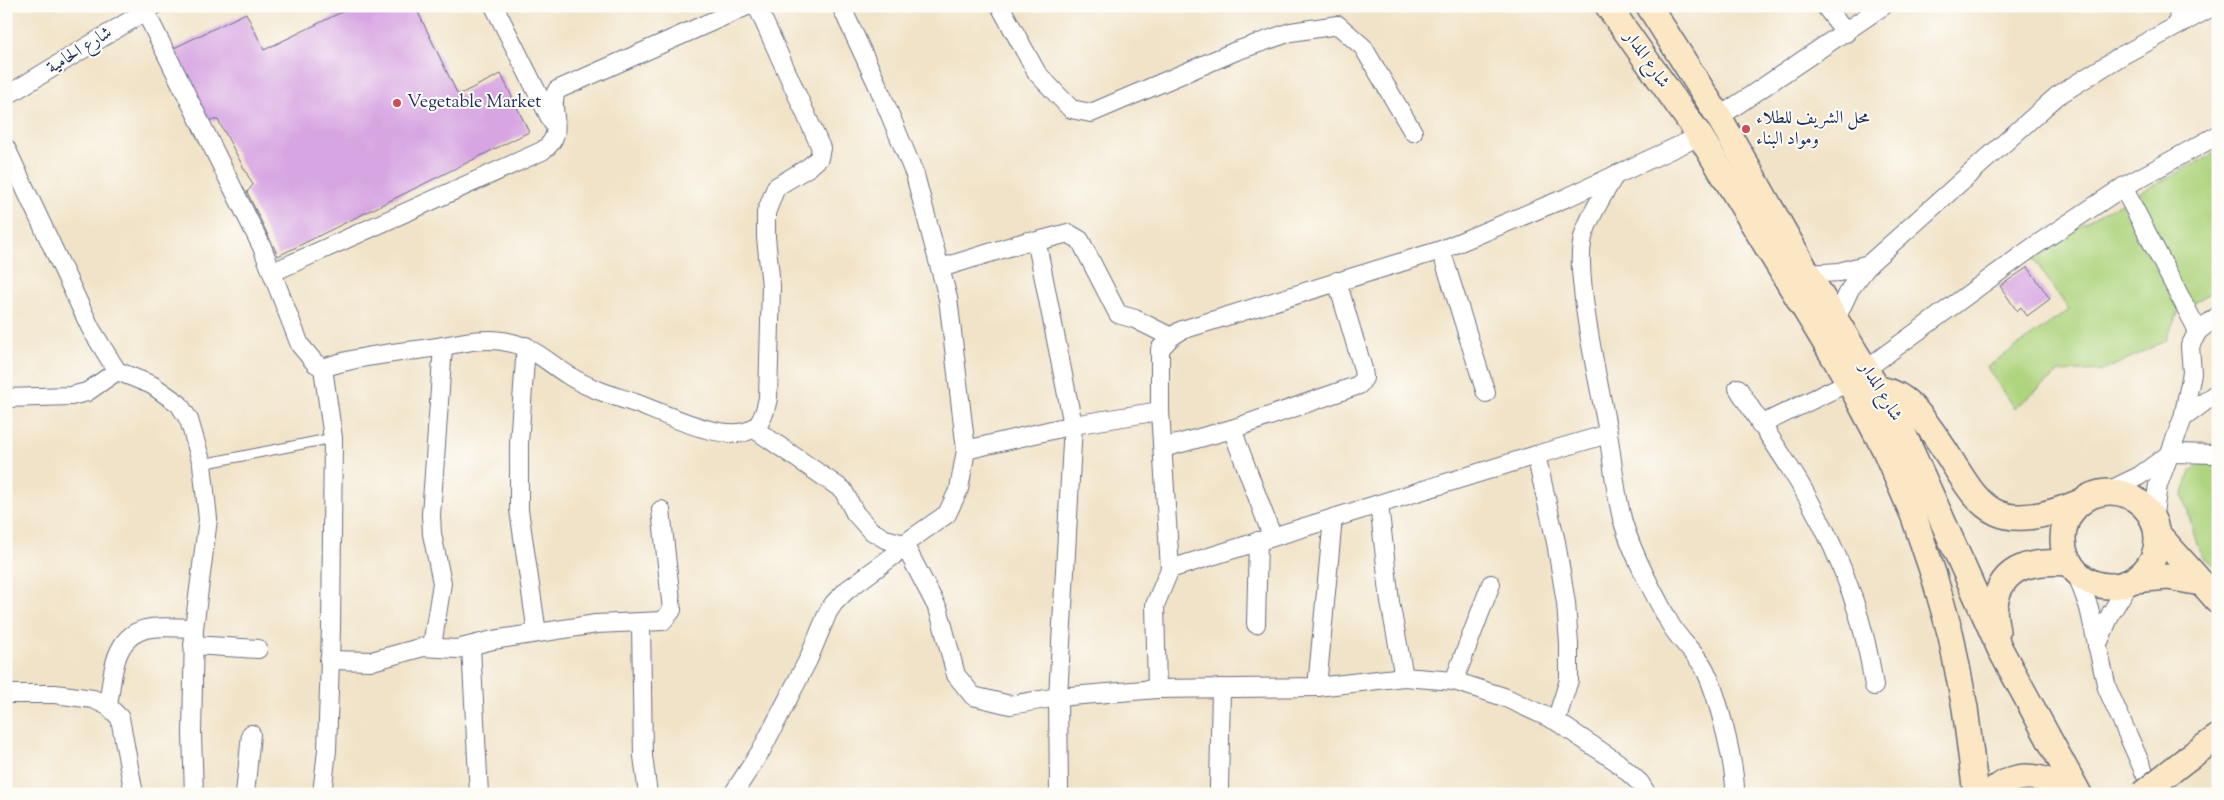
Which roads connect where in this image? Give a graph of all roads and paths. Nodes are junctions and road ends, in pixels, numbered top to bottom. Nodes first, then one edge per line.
1 (494, 6) edge
2 (747, 6) edge
3 (757, 6) edge
4 (841, 6) edge
5 (1000, 6) edge
6 (1608, 6) edge
7 (1649, 6) edge
8 (1825, 6) edge
9 (1883, 6) edge
10 (2179, 6) edge
11 (2214, 6) edge
12 (141, 10) edge
13 (2178, 25) junction
14 (1846, 33) junction
15 (6, 96) edge
16 (1719, 117) junction
17 (555, 128) junction
18 (1413, 132) dead end
19 (2218, 135) edge
20 (1700, 136) junction
21 (6, 148) edge
22 (1615, 175) junction
23 (2123, 188) junction
24 (1034, 242) junction
25 (1441, 250) junction
26 (1870, 263) junction
27 (941, 268) junction
28 (273, 272) junction
29 (1808, 274) junction
30 (1337, 281) junction
31 (2218, 316) edge
32 (1836, 319) junction
33 (2198, 331) junction
34 (1171, 338) junction
35 (443, 346) junction
36 (526, 346) junction
37 (323, 368) junction
38 (117, 371) junction
39 (1865, 380) junction
40 (1738, 388) dead end
41 (2218, 392) edge
42 (1486, 393) dead end
43 (6, 398) edge
44 (1160, 411) junction
45 (2183, 418) junction
46 (1073, 425) junction
47 (1760, 425) junction
48 (754, 428) junction
49 (1232, 429) junction
50 (1608, 434) junction
51 (333, 438) junction
52 (1163, 448) junction
53 (966, 450) junction
54 (2170, 453) junction
55 (2218, 454) edge
56 (1536, 455) junction
57 (202, 464) junction
58 (2093, 497) junction
59 (1379, 504) junction
60 (662, 510) dead end
61 (1333, 518) junction
62 (2155, 526) junction
63 (1265, 538) junction
64 (904, 544) junction
65 (2073, 567) junction
66 (1170, 568) junction
67 (2132, 581) junction
68 (1491, 584) dead end
69 (2210, 592) edge
70 (641, 623) junction
71 (1256, 624) dead end
72 (537, 633) junction
73 (193, 636) junction
74 (432, 646) junction
75 (2097, 646) junction
76 (471, 647) junction
77 (258, 649) dead end
78 (2000, 649) junction
79 (329, 660) junction
80 (1404, 677) junction
81 (1454, 680) junction
82 (1874, 686) dead end
83 (1317, 687) junction
84 (1221, 688) junction
85 (1157, 689) junction
86 (6, 694) edge
87 (1058, 697) junction
88 (108, 706) junction
89 (1556, 721) junction
90 (251, 734) dead end
91 (2218, 737) edge
92 (1219, 788) dead end
93 (134, 794) edge
94 (194, 794) edge
95 (245, 794) edge
96 (322, 794) edge
97 (479, 794) edge
98 (648, 794) edge
99 (733, 794) edge
100 (1059, 794) edge
101 (1647, 794) edge
102 (1735, 794) edge
103 (1976, 794) edge
104 (1991, 794) edge
105 (2066, 794) edge
106 (2079, 794) edge
107 (2142, 794) edge
108 (2154, 794) edge

1 - 17 street
2 - 17 street
3 - 48 street
4 - 27 street
5 - 18 street
6 - 20 street, شارع المدار
7 - 16 street, شارع المدار
8 - 14 street
9 - 14 street
10 - 13 street
11 - 13 street
12 - 15 street, شارع الحامية
12 - 28 street
13 - 26 street
14 - 16 street
16 - 29 street, شارع المدار
17 - 28 street
19 - 23 street
20 - 22 street
20 - 39 street, شارع المدار
21 - 38 street
22 - 25 street
22 - 50 street
23 - 33 street
23 - 39 street
24 - 27 street
24 - 34 street
24 - 46 street
25 - 30 street
25 - 42 street
26 - 29 street
26 - 32 street
27 - 53 street
28 - 37 street
29 - 32 street, شارع المدار
30 - 34 street
30 - 49 street
31 - 33 street
32 - 39 street, شارع المدار
33 - 45 street
34 - 44 street
35 - 36 street
35 - 37 street
35 - 74 street
36 - 48 street
36 - 72 street
37 - 51 street
38 - 43 street
38 - 57 street
39 - 47 street
39 - 58 street
39 - 78 street, شارع المدار
39 - 103 street, شارع المدار
40 - 47 street
41 - 45 street
44 - 46 street
44 - 52 street
45 - 54 street
46 - 53 street
46 - 87 street
47 - 82 street
48 - 64 street
49 - 52 street
49 - 63 street
50 - 56 street
50 - 102 street
51 - 57 lane
51 - 79 street
52 - 66 street
53 - 64 street
54 - 55 street
54 - 58 street
54 - 62 street
56 - 59 street
56 - 89 street
57 - 73 street
58 - 62 street
58 - 65 street
59 - 61 street
59 - 80 street
60 - 70 street
61 - 63 street
61 - 83 street
62 - 67 street
62 - 69 street
63 - 66 street
63 - 71 street
64 - 87 street
64 - 99 street
65 - 67 street
65 - 75 street
65 - 78 street
66 - 85 street
67 - 69 street
67 - 75 street
68 - 81 street
70 - 72 street
70 - 98 street
72 - 76 street
73 - 77 street
73 - 88 street
73 - 94 street
74 - 76 street
74 - 79 street
75 - 108 street
76 - 97 street
78 - 106 street, شارع المدار
79 - 96 street
80 - 81 street
80 - 83 street
81 - 89 street
83 - 84 street
84 - 85 street
84 - 92 street
85 - 87 street
86 - 88 street
87 - 100 street
88 - 93 street
89 - 101 street
90 - 95 street
91 - 107 street, bridge
104 - 105 street

